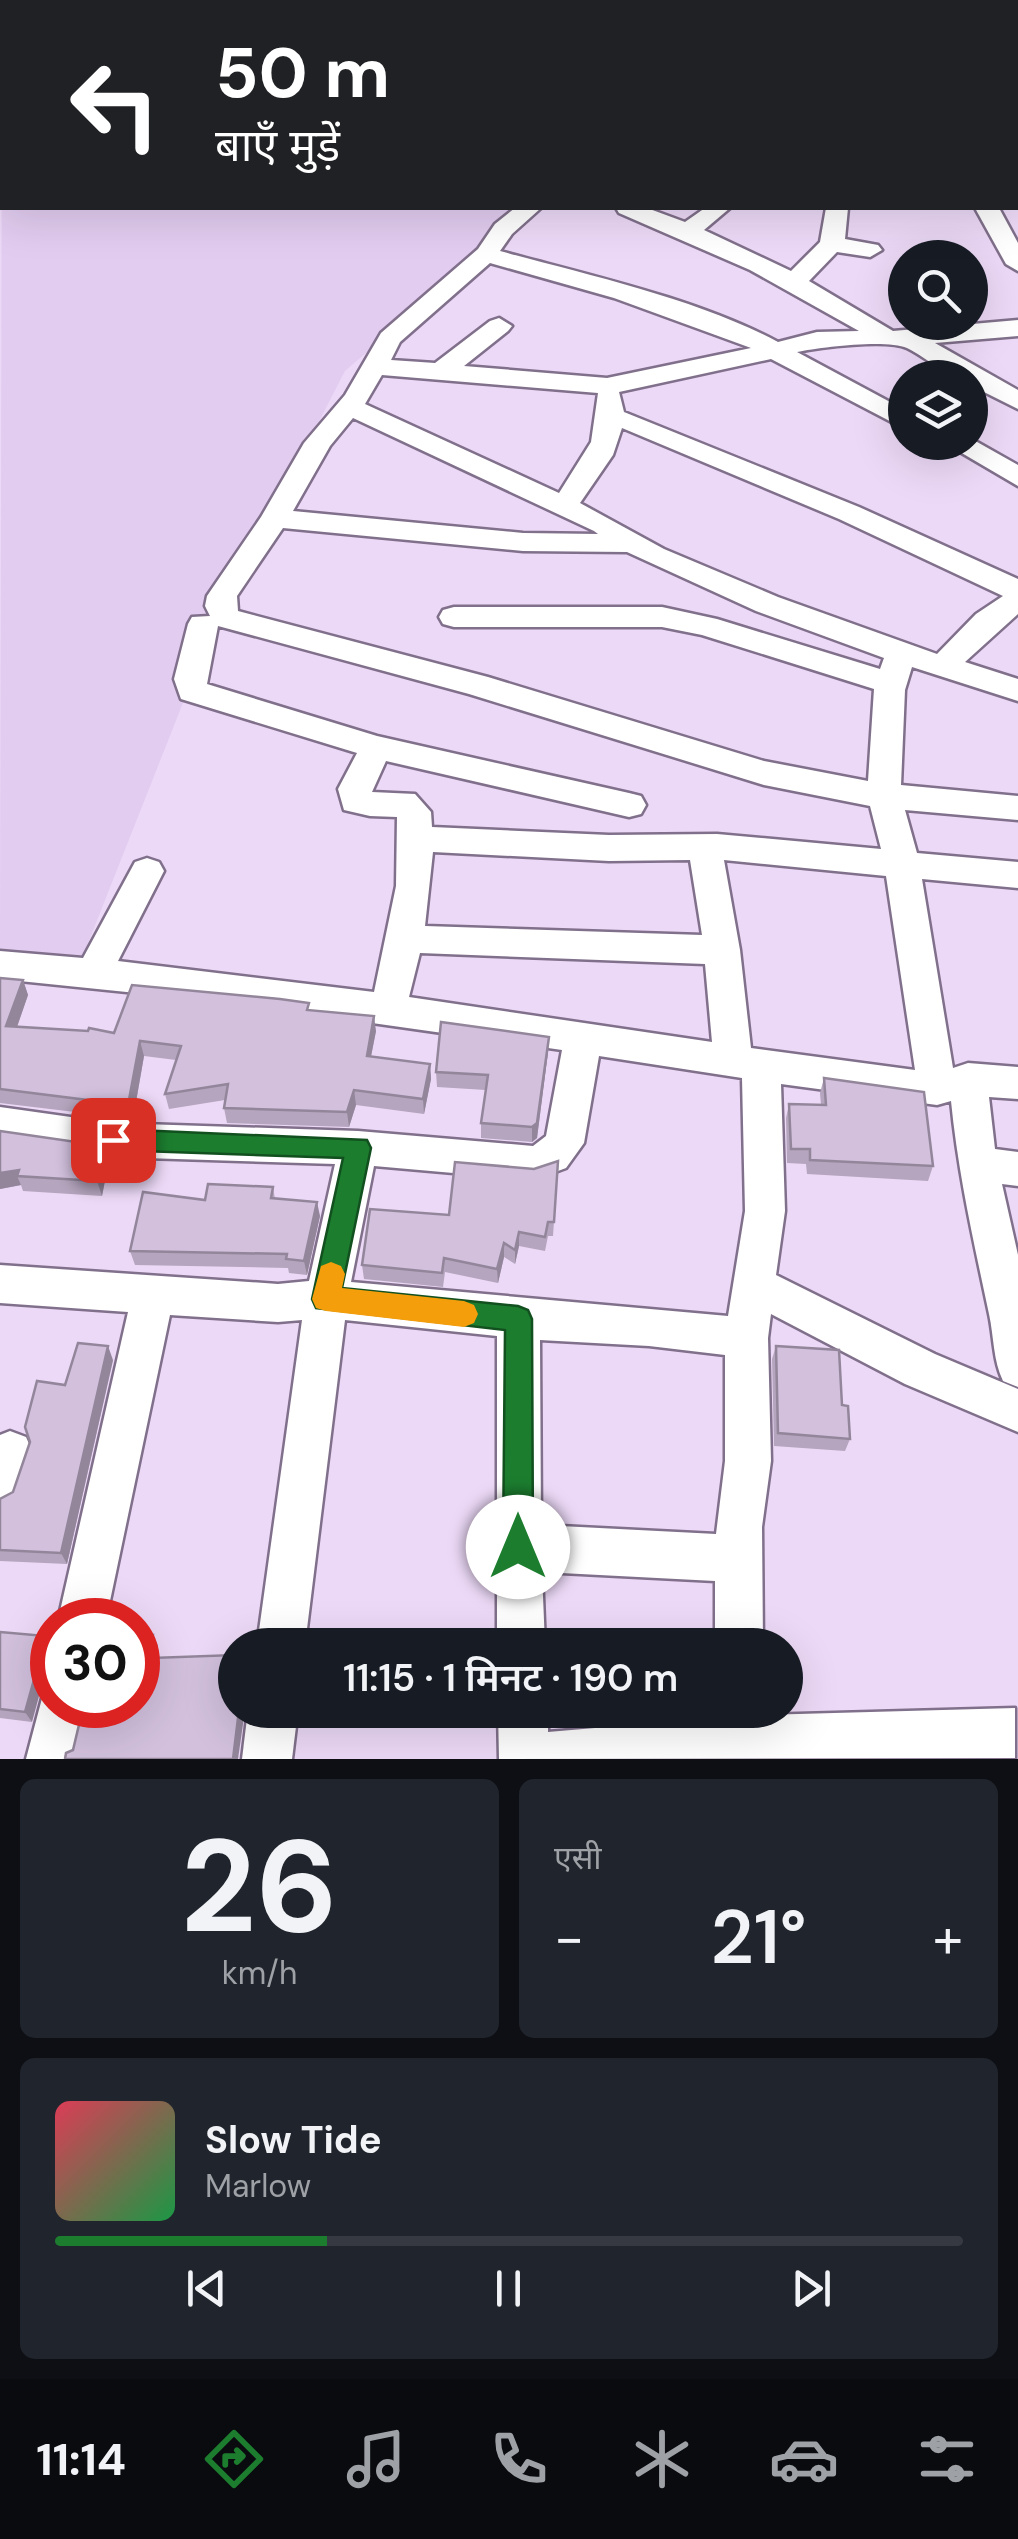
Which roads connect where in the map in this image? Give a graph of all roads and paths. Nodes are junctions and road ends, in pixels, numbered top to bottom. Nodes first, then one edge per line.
1 (526, 210) edge
2 (631, 210) edge
3 (716, 210) edge
4 (838, 210) edge
5 (989, 210) edge
6 (687, 232) junction
7 (1008, 234) edge
8 (832, 244) junction
9 (870, 250) dead end
10 (486, 254) junction
11 (1018, 264) edge
12 (792, 284) junction
13 (499, 326) dead end
14 (1018, 328) edge
15 (988, 330) edge
16 (888, 333) edge
17 (888, 337) edge
18 (902, 340) edge
19 (772, 348) junction
20 (374, 366) junction
21 (444, 369) junction
22 (607, 386) junction
23 (1018, 402) edge
24 (350, 407) junction
25 (888, 412) edge
26 (612, 418) junction
27 (988, 457) edge
28 (1018, 478) edge
29 (564, 505) junction
30 (275, 518) junction
31 (629, 542) junction
32 (1018, 591) edge
33 (1018, 599) edge
34 (454, 617) dead end
35 (812, 620) junction
36 (203, 624) dead end
37 (791, 654) junction
38 (942, 666) junction
39 (896, 668) junction
40 (1018, 690) edge
41 (376, 747) junction
42 (884, 794) junction
43 (629, 806) dead end
44 (1018, 808) edge
45 (417, 839) junction
46 (705, 848) junction
47 (902, 867) junction
48 (148, 871) dead end
49 (1018, 875) edge
50 (406, 939) junction
51 (722, 950) junction
52 (0, 965) edge
53 (93, 973) junction
54 (388, 1008) junction
55 (583, 1038) junction
56 (747, 1064) junction
57 (1018, 1083) edge
58 (953, 1084) junction
59 (0, 1124) edge
60 (358, 1148) junction
61 (977, 1164) junction
62 (1018, 1168) edge
63 (0, 1284) edge
64 (752, 1284) junction
65 (153, 1295) junction
66 (326, 1299) junction
67 (518, 1319) junction
68 (746, 1338) junction
69 (1018, 1368) edge
70 (1018, 1410) edge
71 (518, 1547) junction
72 (739, 1558) junction
73 (87, 1598) edge
74 (283, 1628) edge
75 (520, 1628) edge
76 (738, 1628) edge
77 (803, 1727) edge
78 (58, 1728) edge
79 (271, 1728) edge
80 (524, 1728) edge
81 (718, 1728) edge
82 (1015, 1733) dead end
83 (51, 1759) edge
84 (267, 1759) edge
85 (527, 1759) edge

1 - 10 street
2 - 6 street
3 - 6 street
4 - 8 street
5 - 7 street
6 - 12 street
7 - 11 street
8 - 9 street
8 - 12 street
10 - 19 street
10 - 20 street
12 - 16 street
13 - 21 street
14 - 15 street
17 - 19 street
18 - 23 street
19 - 22 street
19 - 25 street
20 - 21 street
20 - 24 street
21 - 22 street
22 - 26 street
24 - 29 street
24 - 30 street
26 - 29 street
26 - 32 street
27 - 28 street
29 - 31 street
30 - 31 street
30 - 42 street
31 - 35 street
33 - 38 street
34 - 37 street
35 - 37 street
35 - 39 street
36 - 41 street
37 - 39 street
38 - 39 street
38 - 40 street
39 - 42 street
41 - 43 street
41 - 45 street
42 - 44 street
42 - 47 street
45 - 46 street
45 - 50 street
46 - 47 street
46 - 51 street
47 - 49 street
47 - 58 street
48 - 53 street
50 - 51 street
50 - 54 street
51 - 56 street
52 - 53 street
53 - 54 street
54 - 55 street
55 - 56 street
55 - 60 street
56 - 58 street
56 - 64 street
57 - 58 street
58 - 61 street
59 - 60 street
60 - 66 street
61 - 62 street
61 - 69 street
63 - 65 street
64 - 68 street
64 - 70 street
65 - 66 street
65 - 73 street
66 - 67 street
66 - 74 street
67 - 68 street
67 - 71 street
68 - 72 street
71 - 72 street
71 - 75 street
72 - 76 street
77 - 82 street
78 - 83 street
79 - 84 street
80 - 85 street
81 - 85 street

